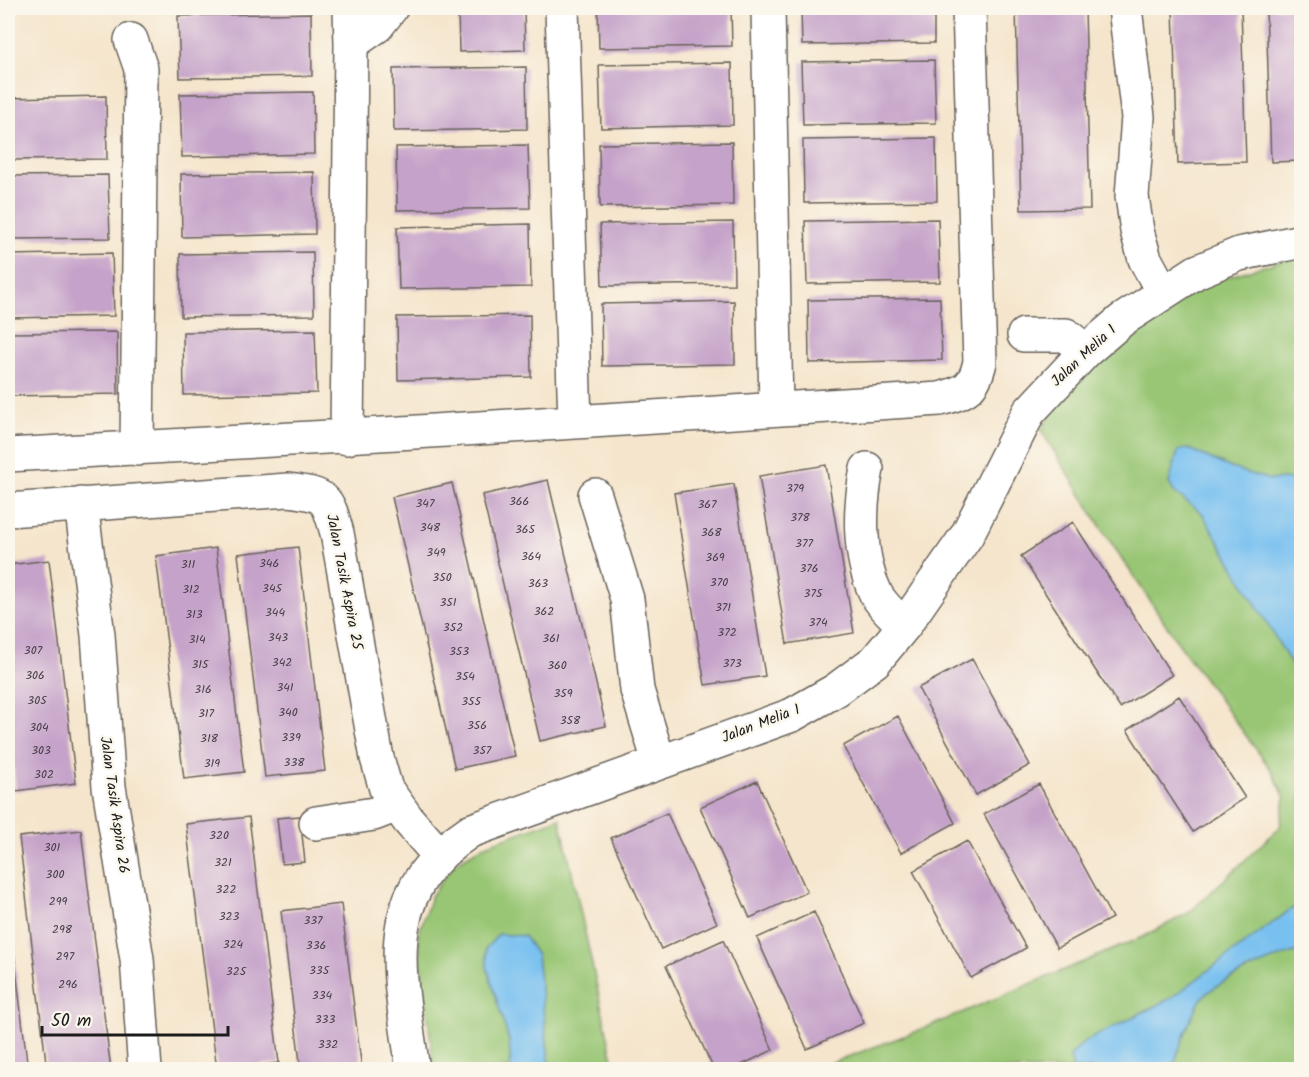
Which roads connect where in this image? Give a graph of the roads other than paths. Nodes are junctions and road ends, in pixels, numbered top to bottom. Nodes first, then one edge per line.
1 (350, 8) edge
2 (391, 8) edge
3 (562, 8) edge
4 (768, 8) edge
5 (969, 8) edge
6 (1125, 8) edge
7 (132, 40) dead end
8 (351, 44) junction
9 (1302, 241) edge
10 (1163, 292) junction
11 (1024, 336) dead end
12 (1086, 351) junction
13 (776, 409) junction
14 (574, 422) junction
15 (347, 438) junction
16 (137, 449) junction
17 (8, 455) edge
18 (867, 469) dead end
19 (595, 495) dead end
20 (81, 504) junction
21 (8, 510) edge
22 (904, 626) junction
23 (659, 762) junction
24 (397, 805) junction
25 (316, 823) dead end
26 (439, 855) junction
27 (145, 1070) edge
28 (413, 1070) edge

1 - 8 street
2 - 8 street
3 - 14 street
4 - 13 street
5 - 13 street
6 - 10 street
7 - 16 street
8 - 15 street
9 - 10 street, Jalan Melia 1
10 - 12 street, Jalan Melia 1
11 - 12 street
12 - 22 street, Jalan Melia 1
13 - 14 street
14 - 15 street
15 - 16 street
16 - 17 street
18 - 22 street
19 - 23 street
20 - 21 street, Jalan Tasik Aspira 25
20 - 24 street, Jalan Tasik Aspira 25
20 - 27 street, Jalan Tasik Aspira 26
22 - 23 street, Jalan Melia 1
23 - 26 street, Jalan Melia 1
24 - 25 street
24 - 26 street, Jalan Tasik Aspira 25
26 - 28 street, Jalan Melia 1

